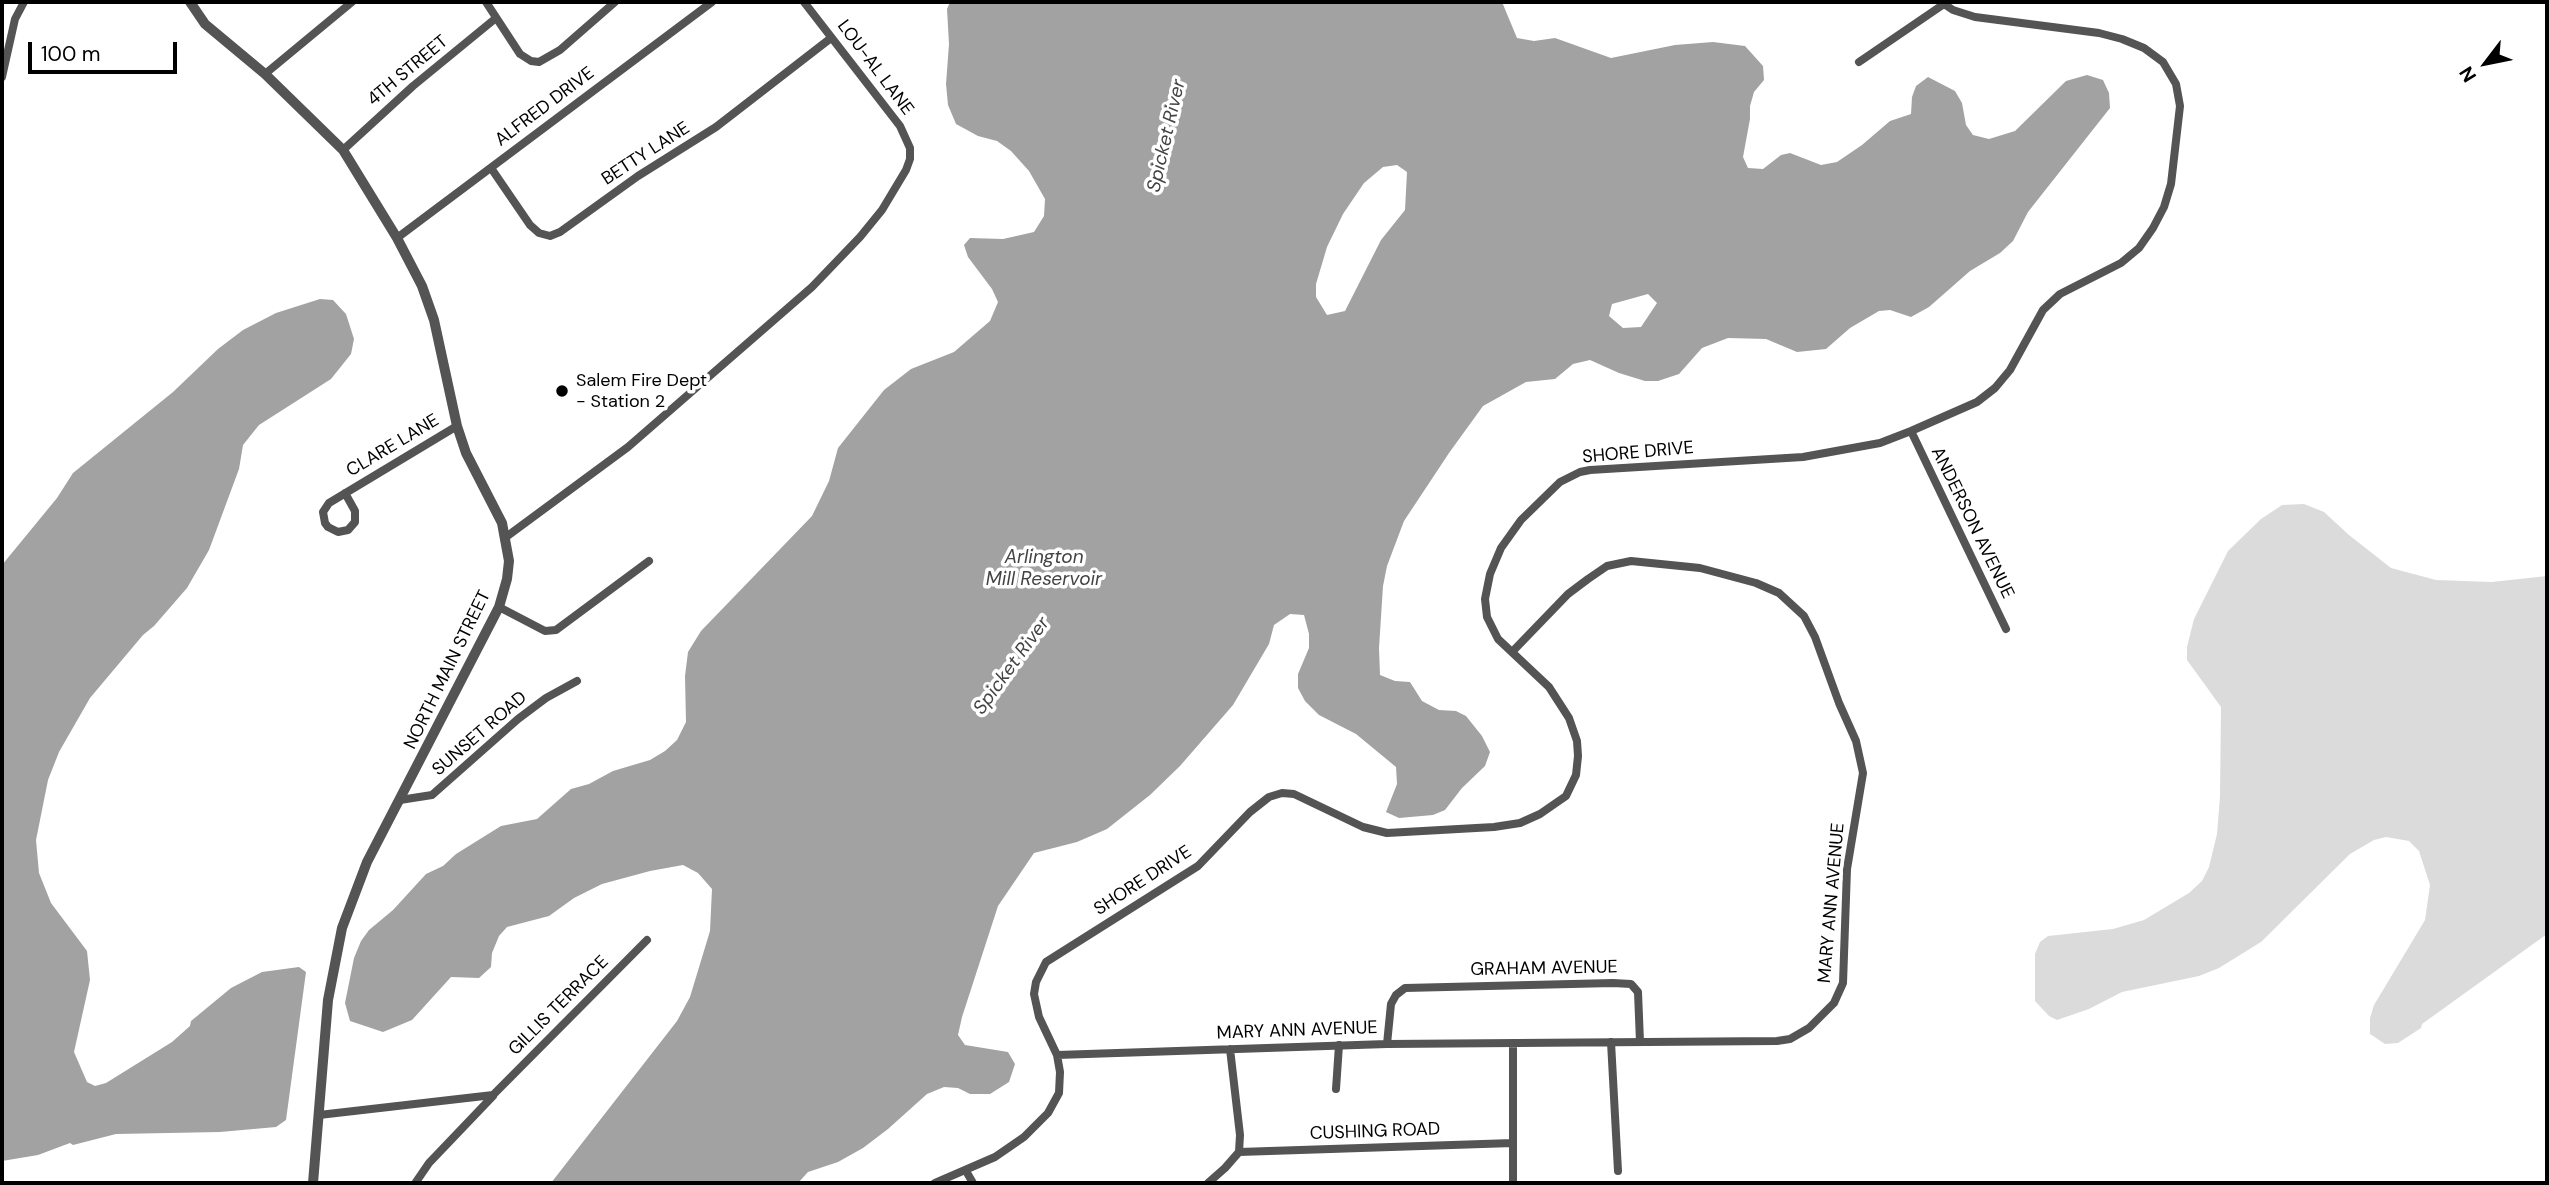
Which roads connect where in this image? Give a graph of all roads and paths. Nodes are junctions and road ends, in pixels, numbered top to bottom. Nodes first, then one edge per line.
1 (24, 2) edge
2 (190, 2) edge
3 (352, 2) edge
4 (486, 2) edge
5 (615, 2) edge
6 (712, 2) edge
7 (804, 2) edge
8 (1942, 3) edge
9 (496, 18) junction
10 (831, 38) junction
11 (1859, 62) dead end
12 (265, 74) junction
13 (2, 77) edge
14 (343, 150) junction
15 (491, 167) junction
16 (397, 239) junction
17 (457, 426) junction
18 (1910, 431) junction
19 (345, 493) junction
20 (506, 537) junction
21 (649, 561) dead end
22 (499, 607) junction
23 (2006, 629) dead end
24 (1512, 652) junction
25 (577, 681) dead end
26 (400, 800) junction
27 (647, 940) dead end
28 (1611, 1042) junction
29 (1640, 1042) junction
30 (1513, 1043) junction
31 (1387, 1044) junction
32 (1339, 1045) junction
33 (1230, 1049) junction
34 (1057, 1055) junction
35 (1336, 1088) dead end
36 (494, 1095) junction
37 (318, 1115) junction
38 (1513, 1143) junction
39 (1239, 1152) junction
40 (966, 1171) junction
41 (1618, 1171) dead end
42 (416, 1182) edge
43 (313, 1183) edge
44 (935, 1183) edge
45 (973, 1183) edge
46 (1208, 1183) edge
47 (1513, 1183) edge

1 - 13 street
2 - 12 street, NORTH MAIN STREET
3 - 12 street
4 - 9 street
5 - 9 street
6 - 15 street, ALFRED DRIVE
7 - 10 street, LOU-AL LANE
8 - 11 street
8 - 18 street, SHORE DRIVE
9 - 14 street, 4TH STREET
10 - 15 street, BETTY LANE
10 - 20 street, LOU-AL LANE
12 - 14 street, NORTH MAIN STREET
14 - 16 street, NORTH MAIN STREET
15 - 16 street, ALFRED DRIVE
16 - 17 street, NORTH MAIN STREET
17 - 19 street, CLARE LANE
17 - 20 street, NORTH MAIN STREET
18 - 23 street, ANDERSON AVENUE
18 - 24 street, SHORE DRIVE
19 - 19 street, CLARE LANE
20 - 22 street, NORTH MAIN STREET
21 - 22 street
22 - 26 street, NORTH MAIN STREET
24 - 29 street, MARY ANN AVENUE
24 - 34 street, SHORE DRIVE
25 - 26 street, SUNSET ROAD
26 - 37 street, NORTH MAIN STREET
27 - 36 street, GILLIS TERRACE
28 - 29 street, MARY ANN AVENUE
28 - 30 street, MARY ANN AVENUE
28 - 41 street
29 - 31 street, GRAHAM AVENUE
30 - 31 street, MARY ANN AVENUE
30 - 38 street
31 - 32 street, MARY ANN AVENUE
32 - 33 street, MARY ANN AVENUE
32 - 35 street
33 - 34 street, MARY ANN AVENUE
33 - 39 street
34 - 40 street, SHORE DRIVE
36 - 37 street
36 - 42 street, GILLIS TERRACE
37 - 43 street, NORTH MAIN STREET
38 - 39 street, CUSHING ROAD
38 - 47 street
39 - 46 street
40 - 44 street, SHORE DRIVE
40 - 45 street

